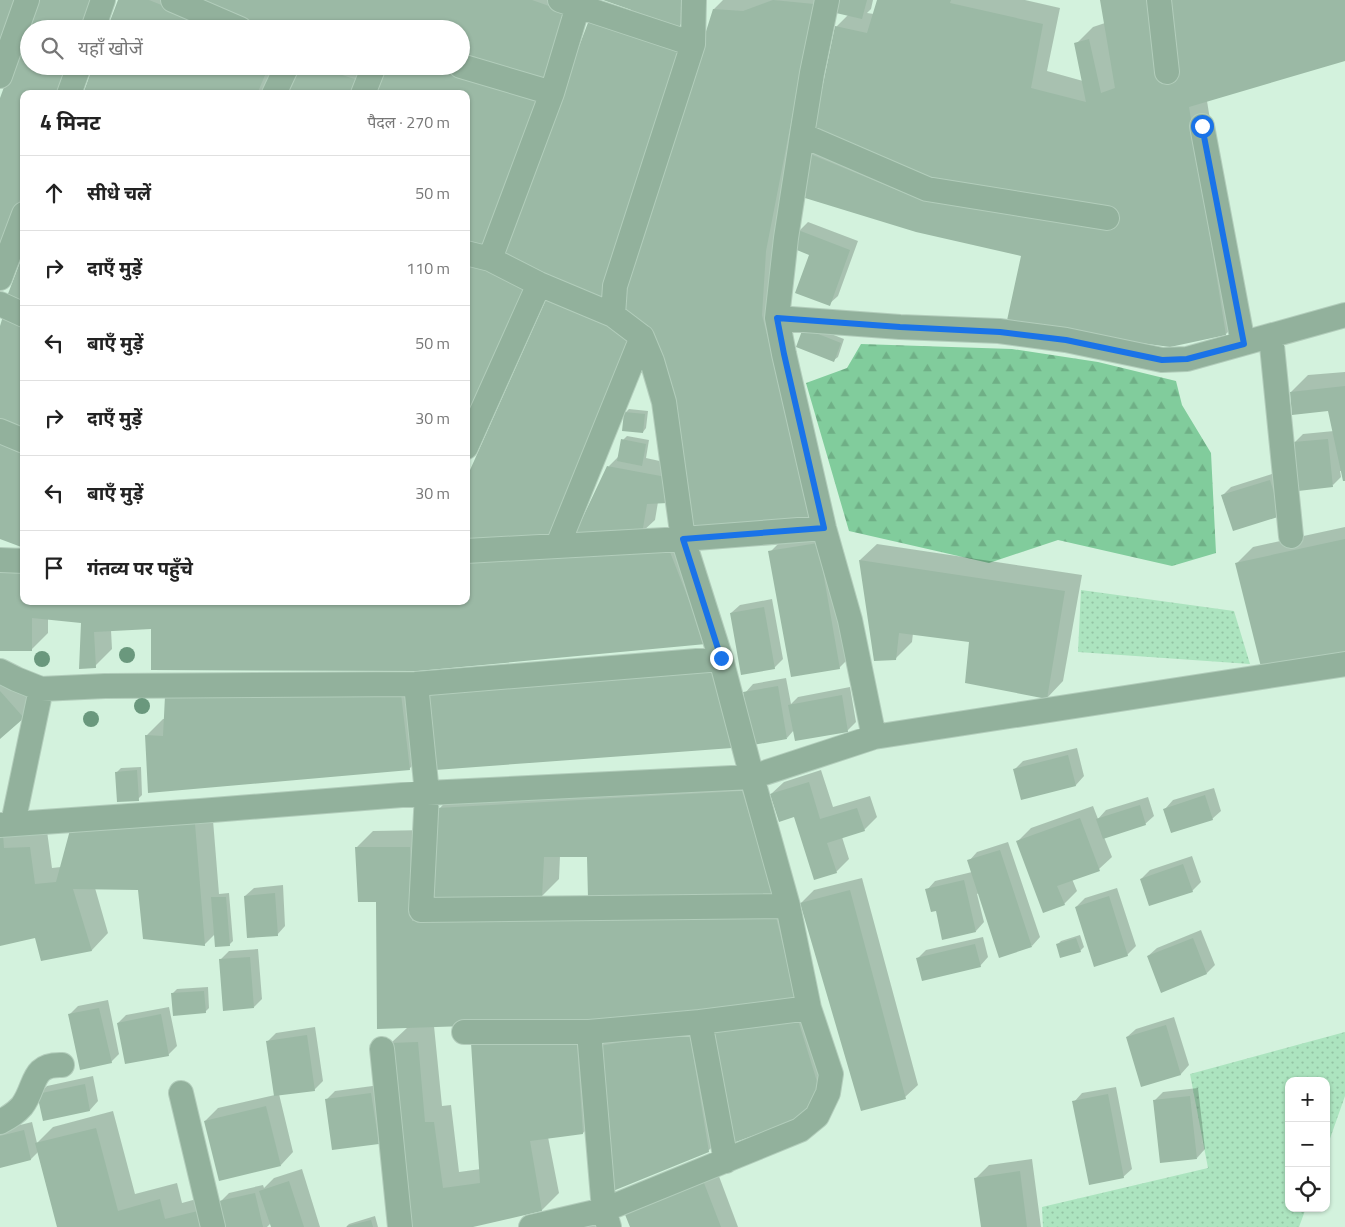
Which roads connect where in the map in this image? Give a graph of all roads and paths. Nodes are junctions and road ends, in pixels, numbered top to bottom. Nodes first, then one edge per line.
1 (26, 0) edge
2 (103, 0) edge
3 (174, 0) edge
4 (694, 0) edge
5 (827, 0) edge
6 (1159, 0) edge
7 (569, 3) edge
8 (96, 20) edge
9 (220, 20) edge
10 (694, 44) junction
11 (470, 69) edge
12 (1167, 72) dead end
13 (75, 75) edge
14 (283, 75) edge
15 (370, 75) edge
16 (0, 76) edge
17 (70, 90) edge
18 (276, 90) edge
19 (365, 90) edge
20 (552, 93) junction
21 (1202, 126) dead end
22 (802, 135) junction
23 (1107, 218) dead end
24 (20, 225) edge
25 (470, 254) edge
26 (490, 258) junction
27 (0, 278) edge
28 (539, 284) junction
29 (0, 304) edge
30 (20, 313) edge
31 (613, 315) junction
32 (1345, 315) edge
33 (777, 318) junction
34 (1271, 336) junction
35 (642, 337) junction
36 (1244, 344) junction
37 (0, 431) edge
38 (470, 438) edge
39 (20, 439) edge
40 (824, 528) junction
41 (1291, 536) dead end
42 (683, 539) junction
43 (558, 545) junction
44 (470, 551) edge
45 (0, 560) edge
46 (20, 561) edge
47 (721, 658) junction
48 (1345, 664) edge
49 (0, 671) edge
50 (416, 684) junction
51 (41, 689) junction
52 (874, 737) junction
53 (752, 777) junction
54 (427, 793) junction
55 (6, 824) edge
56 (788, 906) junction
57 (809, 1008) junction
58 (700, 1022) junction
59 (464, 1032) dead end
60 (589, 1032) junction
61 (382, 1048) dead end
62 (62, 1065) dead end
63 (181, 1093) dead end
64 (0, 1122) edge
65 (726, 1161) junction
66 (606, 1219) edge
67 (213, 1227) edge
68 (400, 1227) edge
69 (531, 1227) edge

1 - 16 street
2 - 8 street
3 - 9 street
4 - 10 street
5 - 22 street
6 - 12 street
7 - 10 street
7 - 20 street
10 - 31 street
11 - 20 street
13 - 17 street
14 - 18 street
15 - 19 street
20 - 26 street
21 - 36 street
22 - 23 street
22 - 33 street
24 - 27 street
25 - 26 street
26 - 28 street
28 - 31 street
28 - 38 street
29 - 30 street
31 - 35 street
32 - 34 street
33 - 36 street
33 - 40 street
34 - 36 street
34 - 41 street
35 - 42 street
35 - 43 street
37 - 39 street
40 - 42 street
40 - 52 street
42 - 43 street
42 - 47 street
43 - 44 street
45 - 46 street
47 - 50 street
47 - 53 street
48 - 52 street
49 - 51 street
50 - 51 street
50 - 54 street
51 - 55 street
52 - 53 street
53 - 54 street
53 - 56 street
54 - 55 street
54 - 56 street
56 - 57 street
57 - 58 street
57 - 65 street
58 - 60 street
58 - 65 street
59 - 60 street
60 - 66 street
61 - 68 street
62 - 64 street
63 - 67 street
65 - 66 street
66 - 69 street

